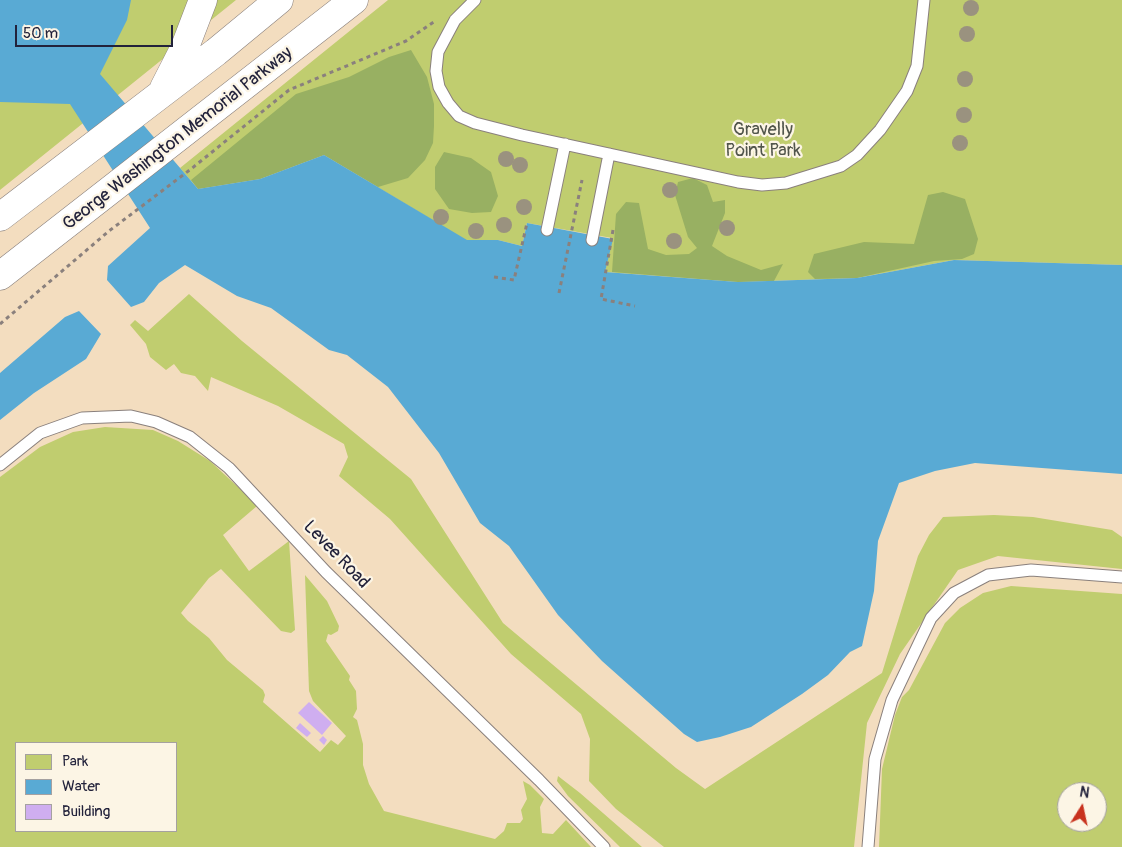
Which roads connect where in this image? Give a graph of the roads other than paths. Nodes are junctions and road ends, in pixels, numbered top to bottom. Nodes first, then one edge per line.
1 (203, 0) edge
2 (279, 0) edge
3 (354, 0) edge
4 (475, 0) edge
5 (924, 0) edge
6 (161, 93) junction
7 (564, 144) junction
8 (609, 154) junction
9 (10, 210) edge
10 (547, 230) dead end
11 (592, 240) dead end
12 (0, 276) edge
13 (0, 465) edge
14 (1122, 578) edge
15 (604, 847) edge
16 (868, 847) edge

1 - 6 highway
2 - 6 highway
3 - 12 highway, George Washington Memorial Parkway
4 - 7 lane
5 - 8 lane
6 - 9 highway
7 - 8 lane
7 - 10 lane
8 - 11 lane
13 - 15 lane, Levee Road
14 - 16 lane

